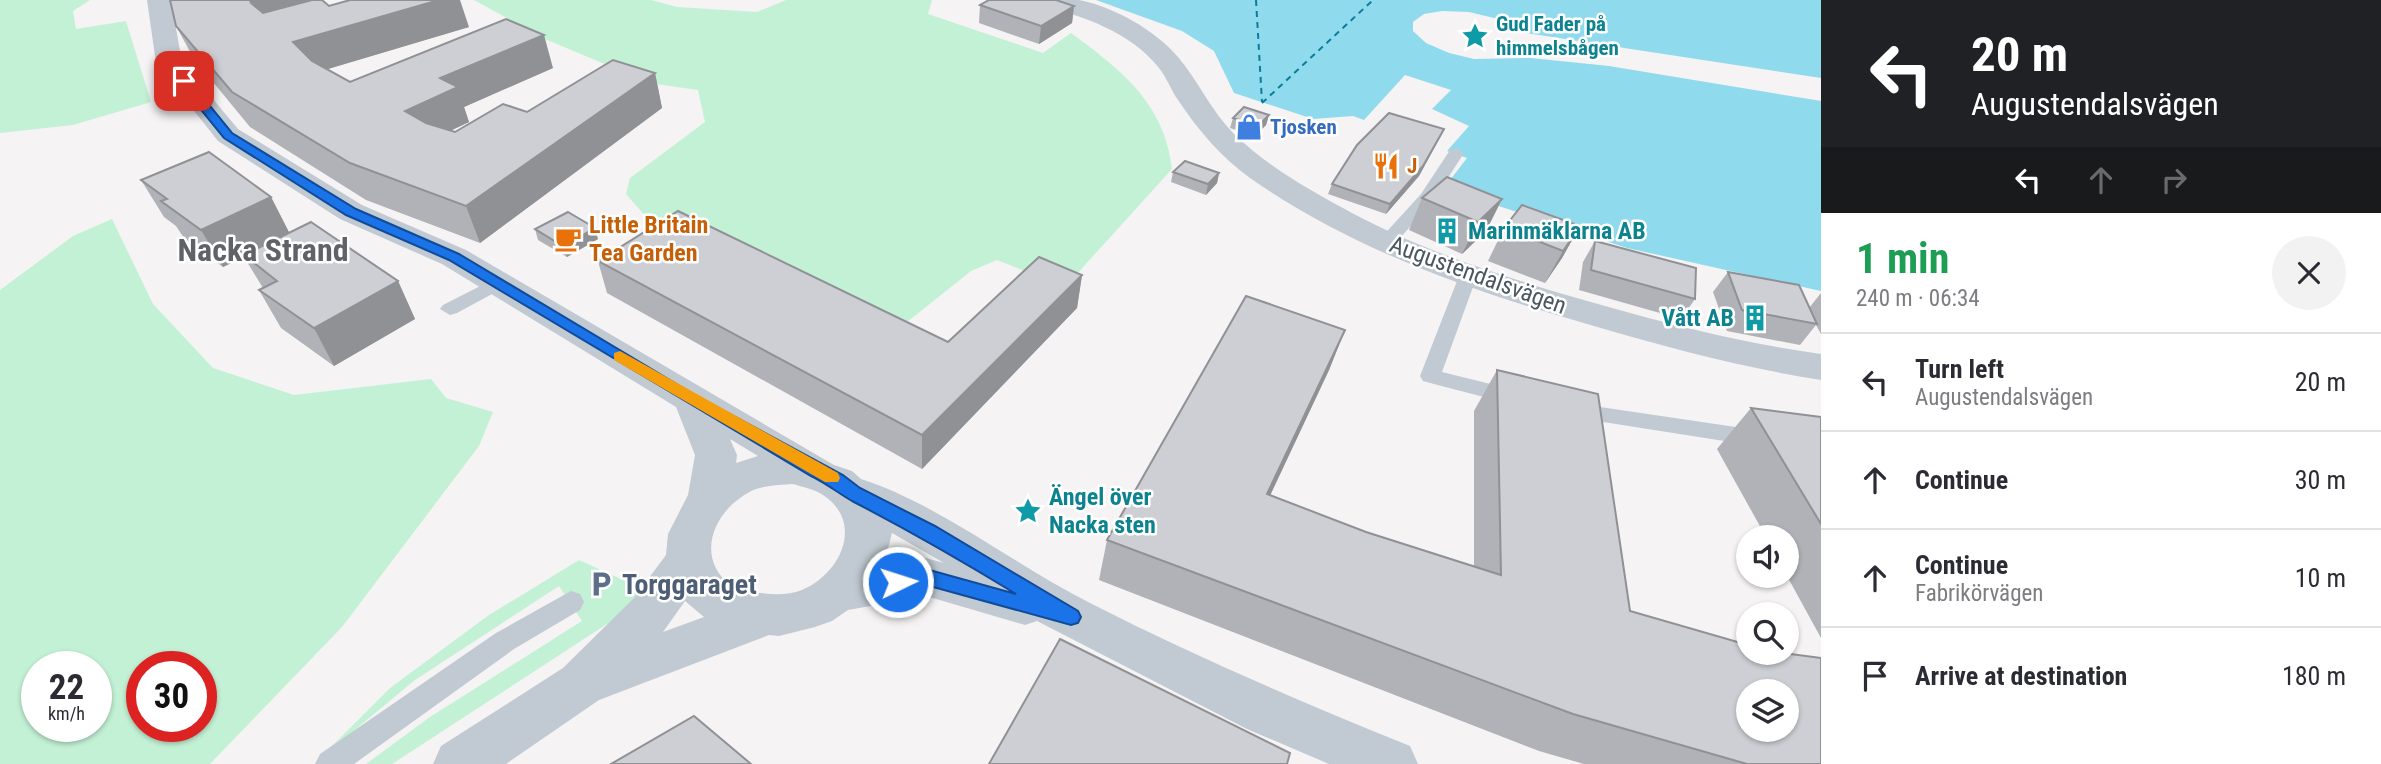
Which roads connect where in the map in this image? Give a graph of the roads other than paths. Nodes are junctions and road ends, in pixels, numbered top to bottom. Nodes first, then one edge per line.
1 (159, 0) edge
2 (1048, 0) edge
3 (1456, 153) dead end
4 (1386, 243) junction
5 (1468, 276) junction
6 (498, 283) junction
7 (450, 309) dead end
8 (1821, 367) edge
9 (1531, 401) edge
10 (694, 402) junction
11 (1556, 407) edge
12 (1781, 441) edge
13 (835, 483) junction
14 (709, 499) junction
15 (688, 560) junction
16 (843, 591) junction
17 (571, 602) dead end
18 (764, 616) junction
19 (1071, 617) junction
20 (580, 684) junction
21 (330, 764) edge
22 (460, 764) edge
23 (1391, 764) edge

1 - 6 street
2 - 4 street, Augustendalsvägen
3 - 4 lane
4 - 5 street, Augustendalsvägen
5 - 8 street, Augustendalsvägen
5 - 9 lane
6 - 7 lane
6 - 10 street
10 - 13 street
10 - 14 street
11 - 12 lane
13 - 14 street
13 - 16 street
13 - 19 street
14 - 15 street
15 - 18 street
15 - 20 street
16 - 18 street
16 - 19 street
17 - 21 lane
18 - 20 street
19 - 23 street
20 - 22 street

